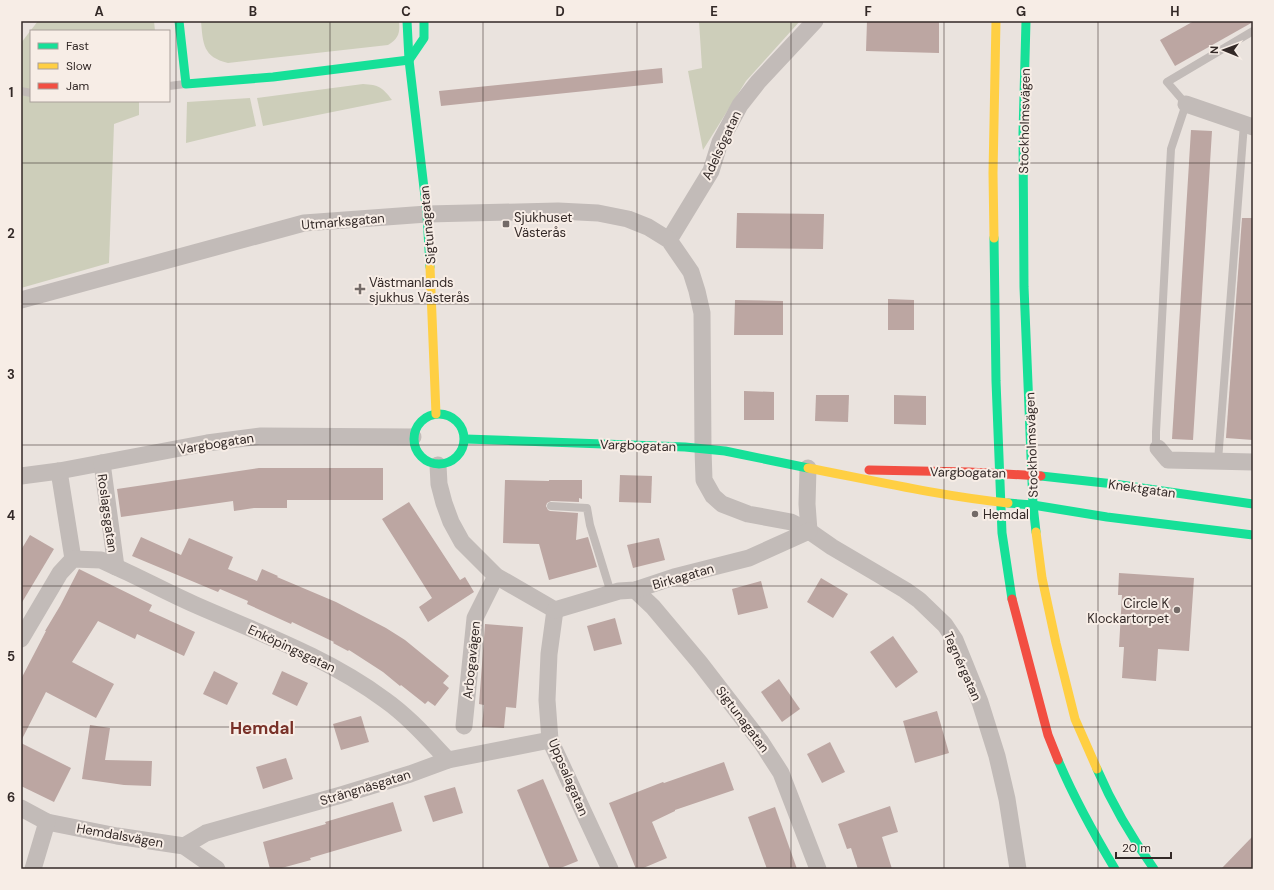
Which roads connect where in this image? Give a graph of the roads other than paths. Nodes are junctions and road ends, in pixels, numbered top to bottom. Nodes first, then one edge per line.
1 (179, 21) edge
2 (407, 21) edge
3 (424, 21) edge
4 (815, 21) edge
5 (996, 21) edge
6 (1026, 21) edge
7 (1253, 31) edge
8 (409, 60) junction
9 (186, 84) junction
10 (170, 86) edge
11 (1186, 104) junction
12 (1248, 125) edge
13 (427, 214) junction
14 (669, 240) junction
15 (21, 300) edge
16 (436, 414) junction
17 (413, 437) junction
18 (466, 439) junction
19 (1158, 448) joint
20 (702, 449) junction
21 (1218, 461) junction
22 (1253, 462) edge
23 (102, 463) junction
24 (438, 465) junction
25 (808, 468) junction
26 (59, 471) junction
27 (1000, 473) junction
28 (1032, 475) junction
29 (21, 476) edge
30 (1000, 502) junction
31 (1253, 504) edge
32 (1034, 505) junction
33 (550, 506) dead end
34 (809, 531) junction
35 (1253, 535) edge
36 (73, 559) junction
37 (116, 567) junction
38 (496, 576) junction
39 (635, 590) junction
40 (611, 593) junction
41 (554, 610) junction
42 (21, 639) edge
43 (464, 726) dead end
44 (550, 740) junction
45 (448, 760) junction
46 (21, 808) edge
47 (47, 822) junction
48 (184, 846) junction
49 (33, 869) edge
50 (217, 869) edge
51 (610, 869) edge
52 (818, 869) edge
53 (1018, 869) edge
54 (1115, 869) edge
55 (1154, 869) edge

1 - 9 street
2 - 8 street, Sigtunagatan
3 - 8 street
4 - 14 street, Adelsögatan
5 - 27 street
6 - 28 street, Stockholmsvägen
7 - 11 lane
8 - 9 street
8 - 13 street, Sigtunagatan
9 - 10 lane
11 - 12 street
11 - 19 lane
12 - 21 lane
13 - 14 street, Utmarksgatan
13 - 15 street, Utmarksgatan
13 - 16 street, Sigtunagatan
14 - 20 street
16 - 17 street
16 - 18 street
17 - 23 street, Vargbogatan
17 - 24 street
18 - 20 street, Vargbogatan
18 - 24 street
19 - 21 street
20 - 25 street, Vargbogatan
20 - 34 street, Tegnérgatan
21 - 22 street
23 - 26 street, Vargbogatan
23 - 37 street, Roslagsgatan
24 - 38 street
25 - 27 street, Vargbogatan
25 - 30 street, Vargbogatan
25 - 34 street
26 - 29 street, Vargbogatan
26 - 36 street
27 - 28 street, Vargbogatan
27 - 30 street
28 - 31 street, Knektgatan
28 - 32 street, Stockholmsvägen
30 - 32 street, Vargbogatan
30 - 54 street
32 - 35 street
32 - 55 street, Stockholmsvägen
33 - 40 lane
34 - 39 street, Birkagatan
34 - 53 street, Tegnérgatan
36 - 37 street, Roslagsgatan
36 - 42 street
37 - 45 street, Enköpingsgatan
38 - 41 street
38 - 43 street, Arbogavägen
39 - 40 street, Birkagatan
39 - 52 street, Sigtunagatan
40 - 41 street, Birkagatan
41 - 44 street, Uppsalagatan
44 - 45 street, Strängnäsgatan
44 - 51 street, Uppsalagatan
45 - 48 street, Strängnäsgatan
46 - 47 street, Hemdalsvägen
47 - 48 street, Hemdalsvägen
47 - 49 street
48 - 50 street, Hemdalsvägen

